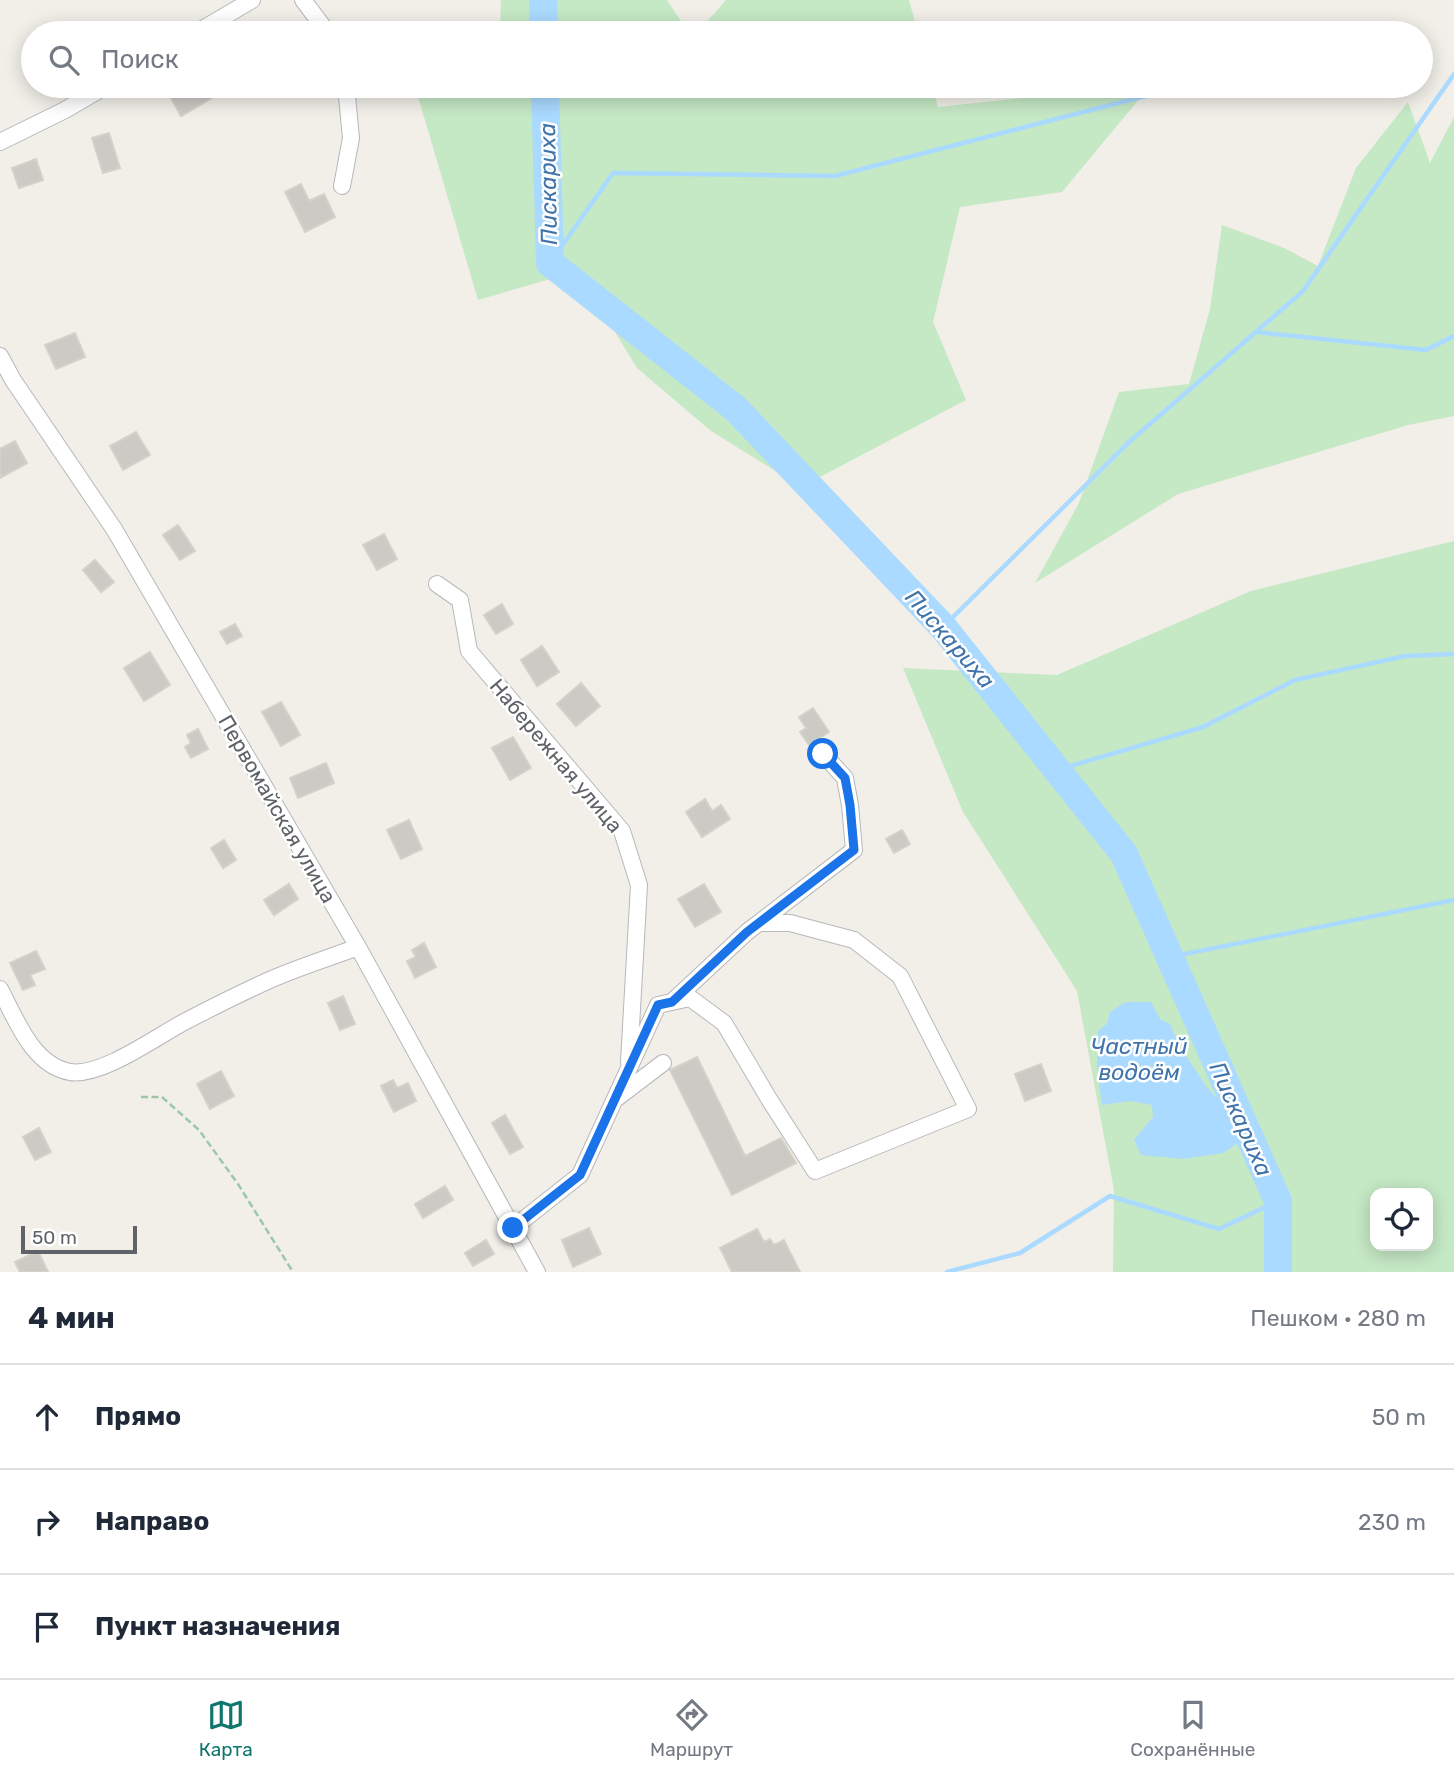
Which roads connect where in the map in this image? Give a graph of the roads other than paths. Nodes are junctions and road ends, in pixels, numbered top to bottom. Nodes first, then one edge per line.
1 (253, 0) edge
2 (303, 0) edge
3 (217, 21) edge
4 (319, 21) edge
5 (86, 98) edge
6 (347, 98) edge
7 (0, 142) edge
8 (342, 186) dead end
9 (0, 356) edge
10 (437, 584) dead end
11 (823, 754) dead end
12 (759, 923) junction
13 (358, 947) junction
14 (0, 989) edge
15 (672, 1002) junction
16 (663, 1063) dead end
17 (628, 1071) junction
18 (615, 1099) junction
19 (513, 1228) junction
20 (537, 1272) edge

1 - 3 street
2 - 4 street
5 - 7 street
6 - 8 street
9 - 13 street, Первомайская улица
10 - 17 street, Набережная улица
11 - 12 street
12 - 15 street
12 - 15 street
13 - 14 street
13 - 19 street, Первомайская улица
15 - 17 street
16 - 18 street
17 - 18 street
18 - 19 street
19 - 20 street, Первомайская улица

